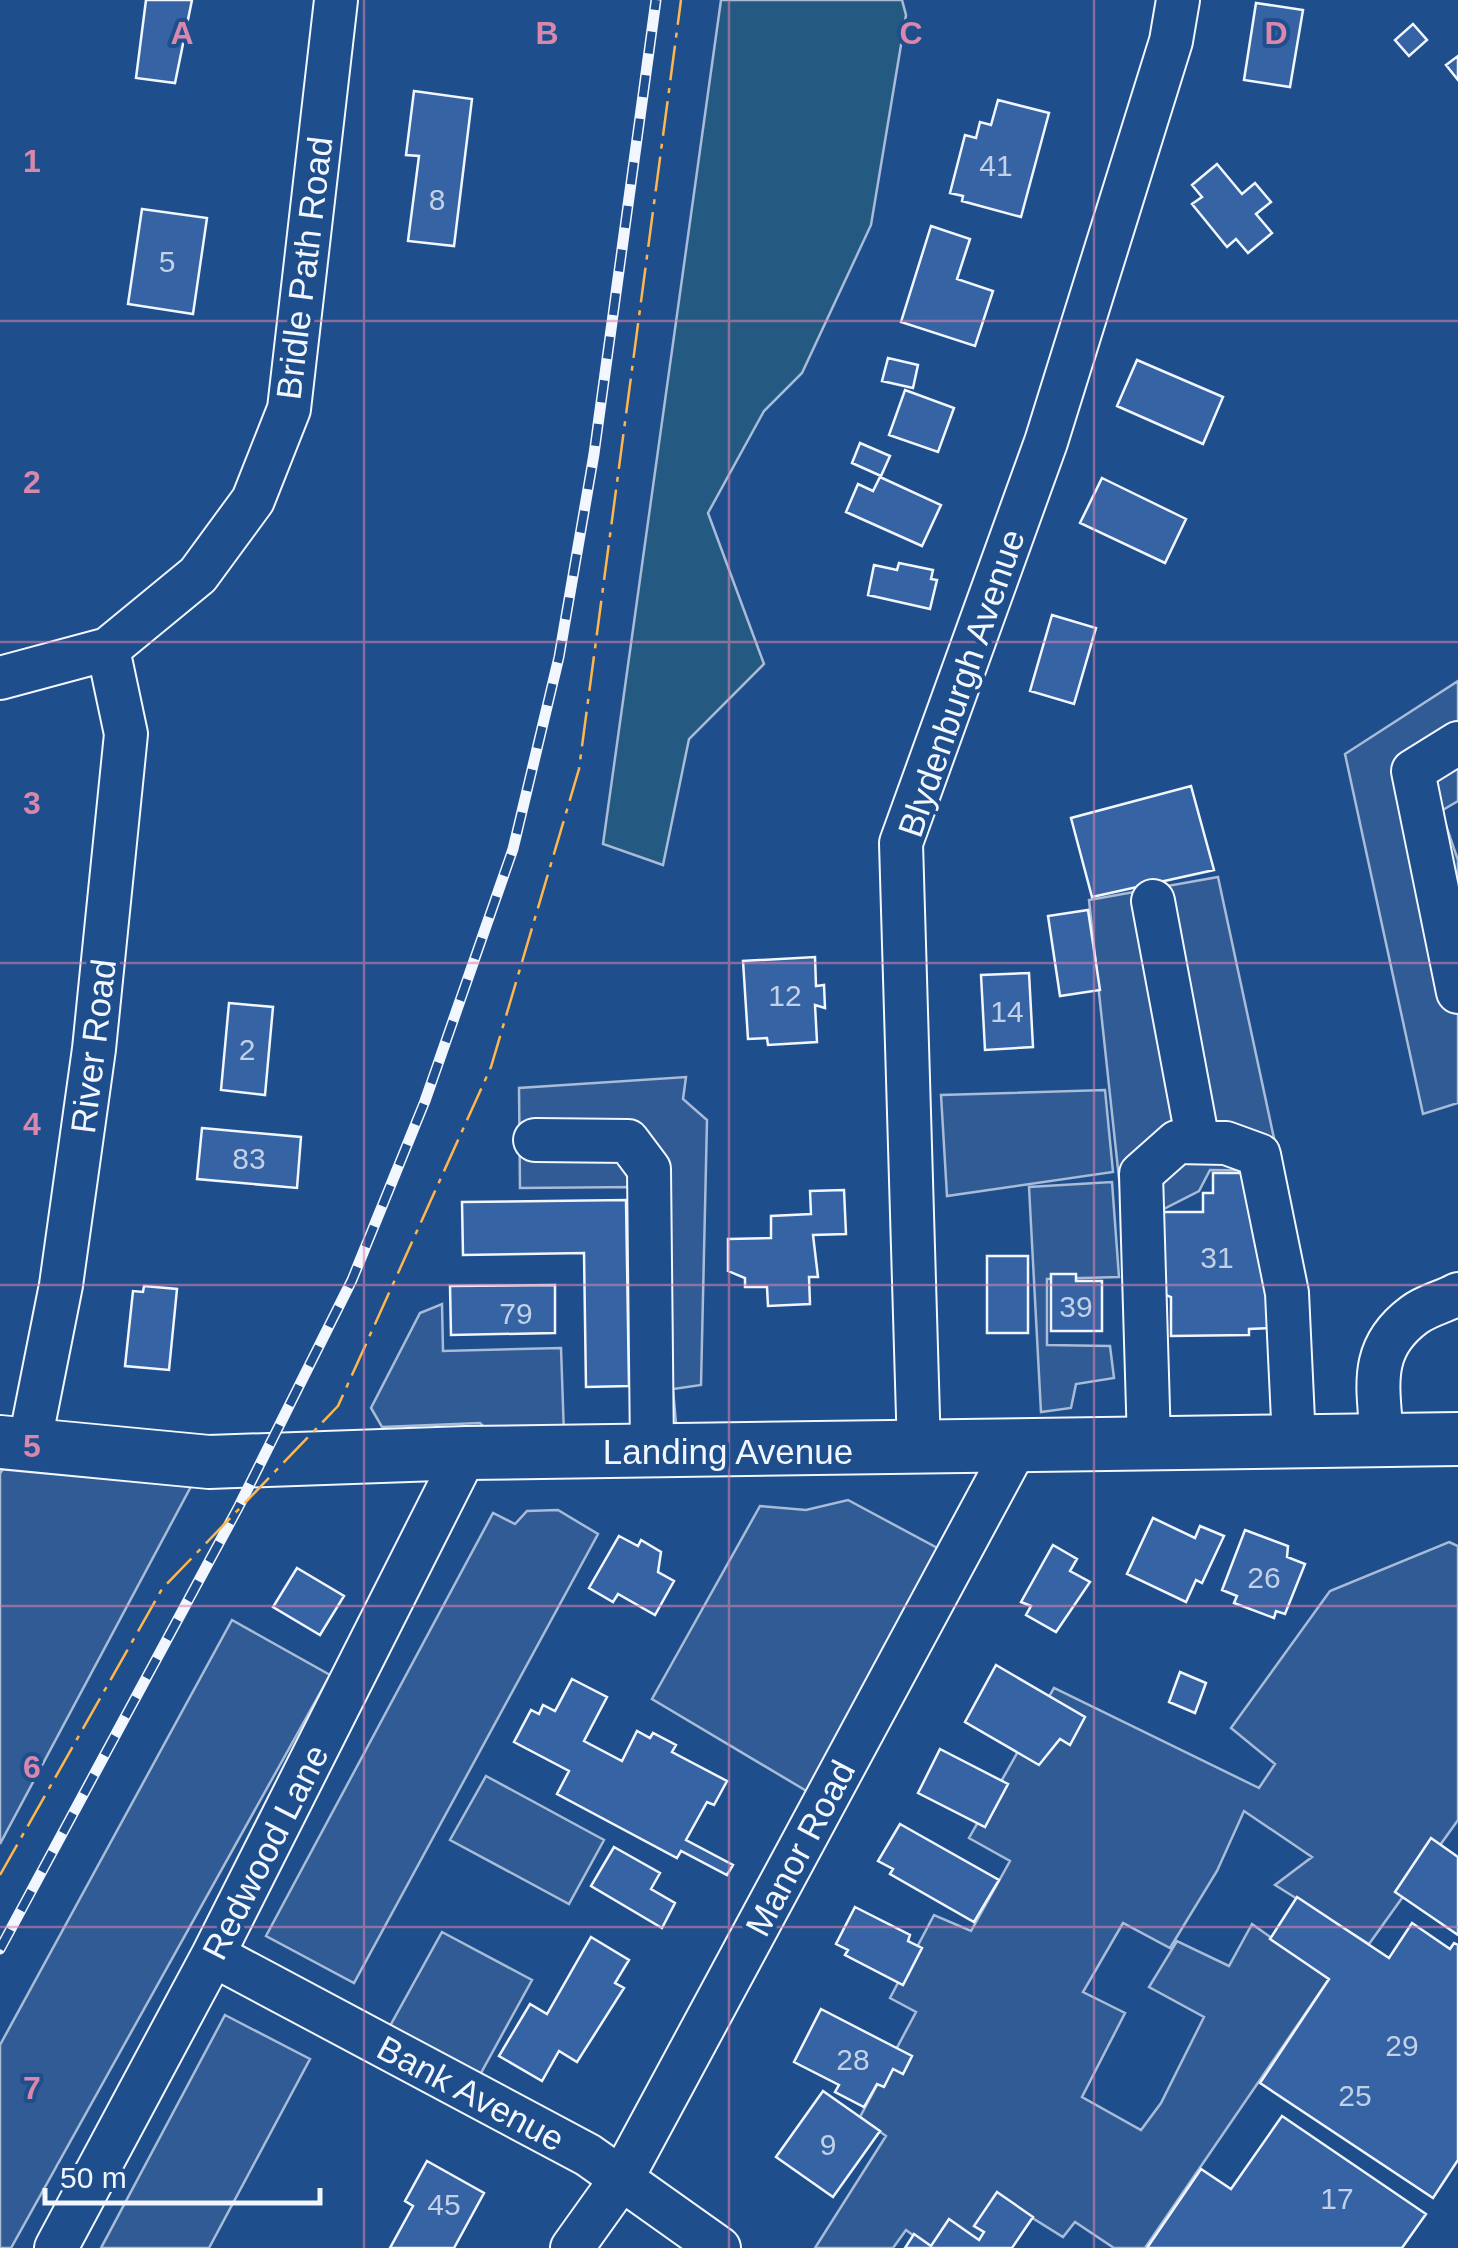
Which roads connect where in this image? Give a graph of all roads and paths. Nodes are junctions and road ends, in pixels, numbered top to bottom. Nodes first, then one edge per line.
1 (336, 0) edge
2 (1178, 0) edge
3 (108, 649) junction
4 (0, 678) edge
5 (1458, 743) edge
6 (1153, 901) dead end
7 (1458, 992) edge
8 (535, 1140) dead end
9 (1198, 1142) junction
10 (1458, 1294) edge
11 (1382, 1440) junction
12 (1458, 1440) edge
13 (1294, 1441) junction
14 (15, 1442) edge
15 (1149, 1442) junction
16 (1018, 1443) junction
17 (919, 1450) junction
18 (652, 1452) junction
19 (466, 1453) junction
20 (213, 1955) junction
21 (622, 2178) junction
22 (56, 2248) edge
23 (572, 2248) edge
24 (719, 2248) edge

1 - 3 street, Bridle Path Road
2 - 17 street, Blydenburgh Avenue
3 - 4 street
3 - 14 street, River Road
5 - 7 street
6 - 9 street
8 - 18 street
9 - 13 street
9 - 15 street
10 - 11 street
11 - 12 main road, Landing Avenue
11 - 13 main road, Landing Avenue
13 - 15 main road, Landing Avenue
14 - 19 main road, Landing Avenue
15 - 16 main road, Landing Avenue
16 - 17 main road, Landing Avenue
16 - 21 street, Manor Road
17 - 18 main road, Landing Avenue
18 - 19 main road, Landing Avenue
19 - 20 street, Redwood Lane
20 - 21 street, Bank Avenue
20 - 22 street, Redwood Lane
21 - 23 street, Manor Road
21 - 24 street, Bank Avenue

